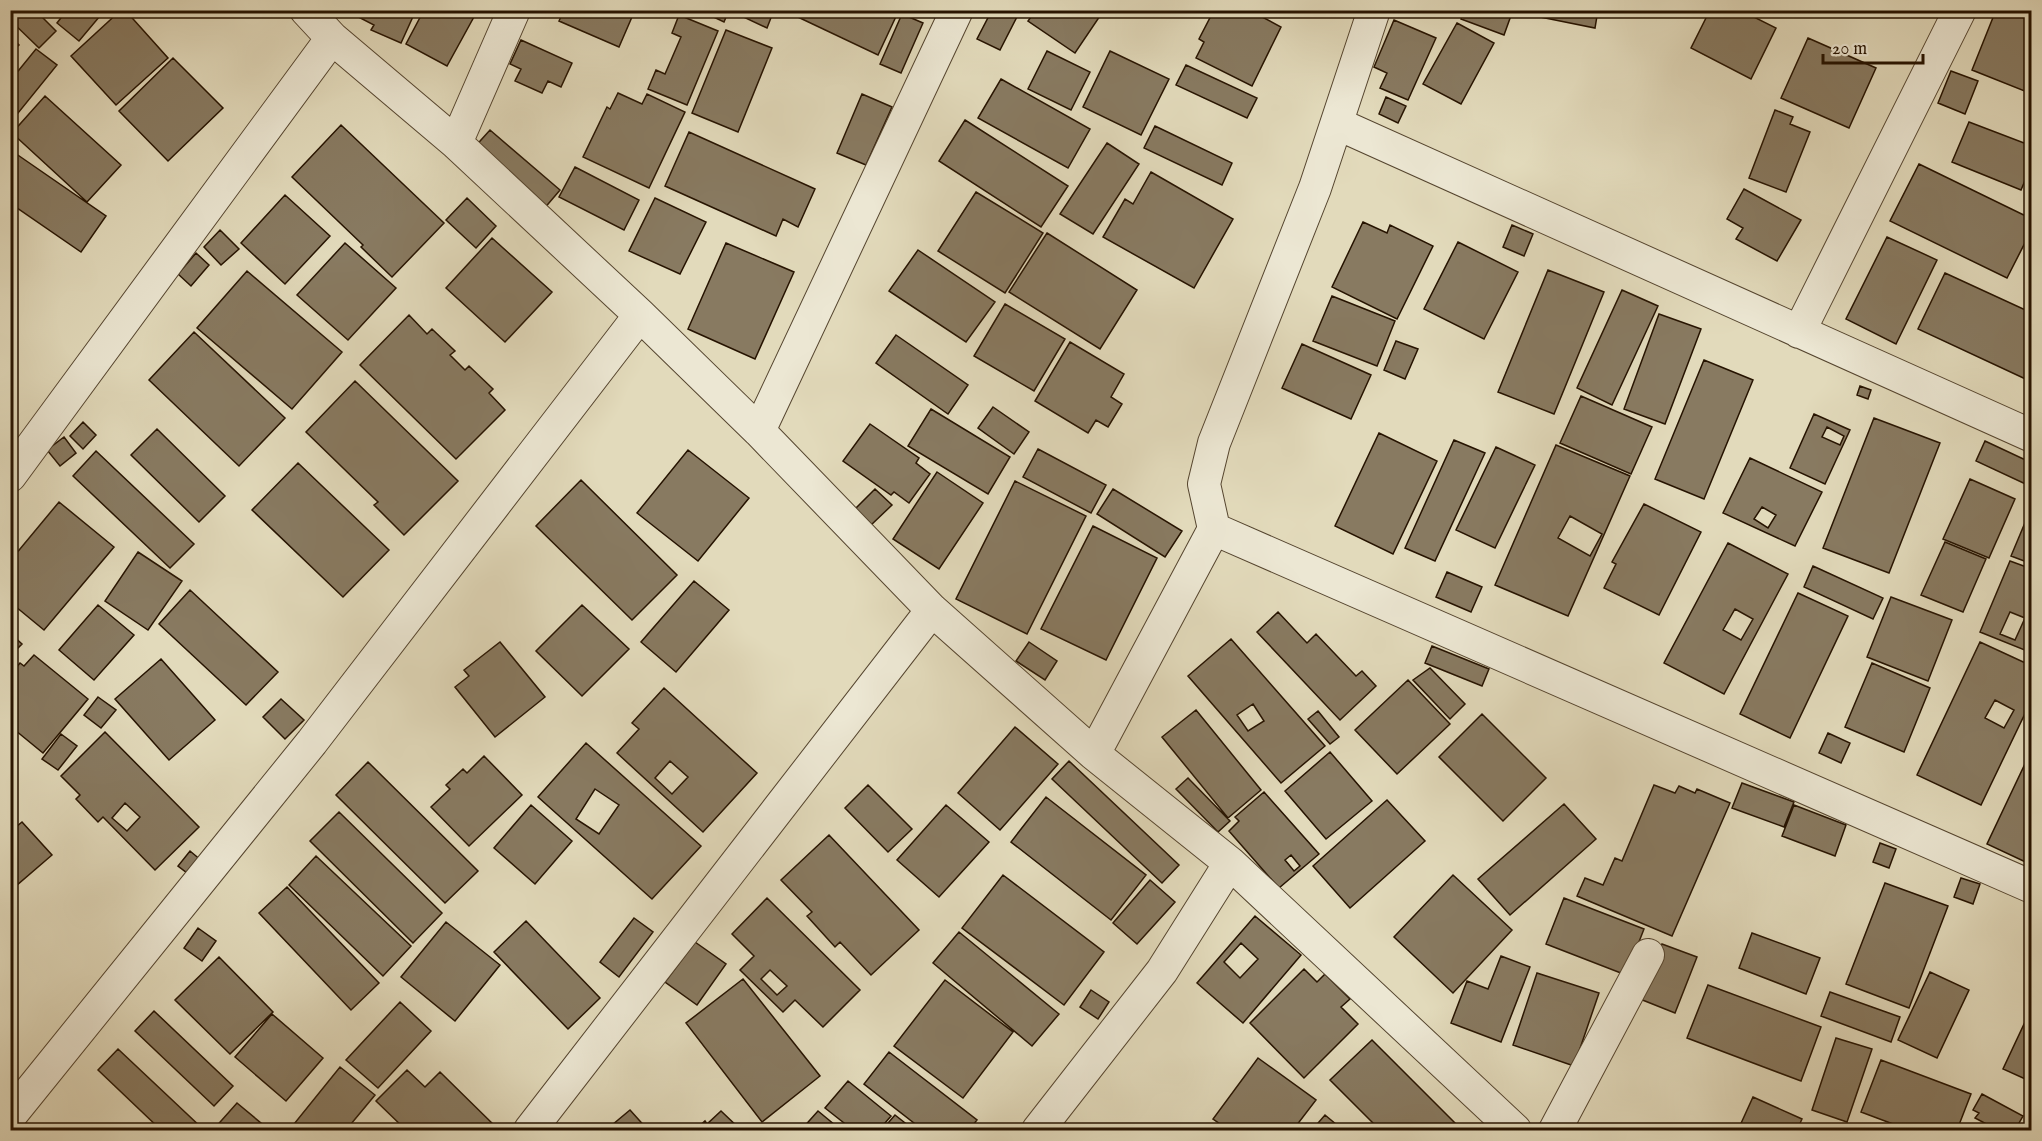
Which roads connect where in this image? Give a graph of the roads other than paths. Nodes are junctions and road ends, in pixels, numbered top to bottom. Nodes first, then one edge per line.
1 (306, 10) edge
2 (514, 10) edge
3 (957, 10) edge
4 (1374, 10) edge
5 (1960, 10) edge
6 (332, 38) junction
7 (1338, 124) junction
8 (456, 143) junction
9 (640, 315) junction
10 (1798, 332) junction
11 (759, 431) junction
12 (2031, 436) edge
13 (10, 476) edge
14 (1214, 530) junction
15 (932, 610) junction
16 (1094, 754) junction
17 (1230, 863) junction
18 (2031, 887) edge
19 (1648, 955) dead end
20 (10, 1116) edge
21 (530, 1131) edge
22 (1038, 1131) edge
23 (1515, 1131) edge
24 (1555, 1131) edge

1 - 6 street
2 - 8 street
3 - 11 street
4 - 7 street
5 - 10 street
6 - 8 street
6 - 13 street
7 - 10 street
7 - 14 street
8 - 9 street
9 - 11 street
9 - 20 street
10 - 12 street
11 - 15 street
14 - 16 street
14 - 18 street
15 - 16 street
15 - 21 street
16 - 17 street
17 - 22 street
17 - 23 street
19 - 24 street

